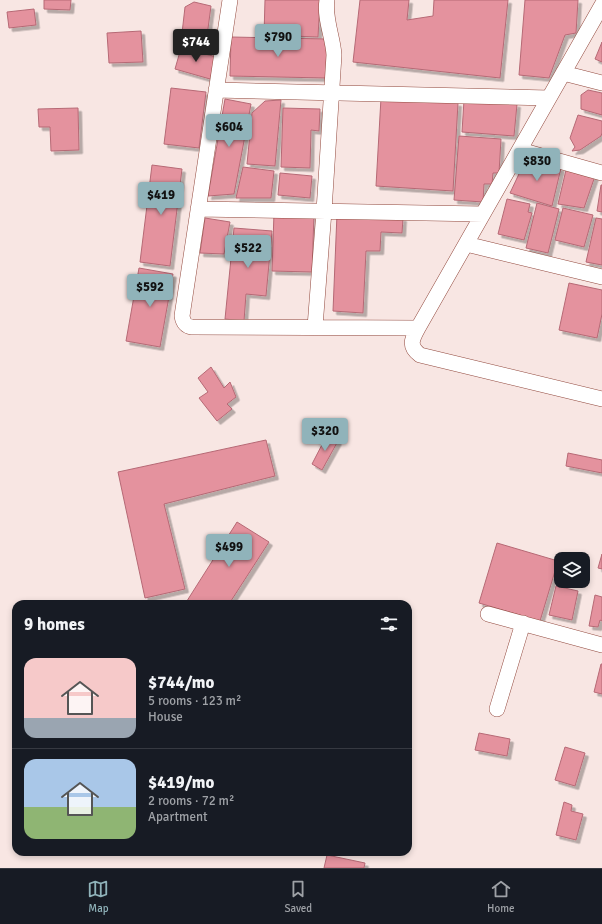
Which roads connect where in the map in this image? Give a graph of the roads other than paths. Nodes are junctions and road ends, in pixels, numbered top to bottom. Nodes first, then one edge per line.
1 (230, 0) edge
2 (327, 0) edge
3 (602, 4) edge
4 (563, 73) junction
5 (602, 83) edge
6 (216, 90) junction
7 (332, 93) junction
8 (549, 98) junction
9 (520, 150) junction
10 (602, 172) edge
11 (198, 209) junction
12 (324, 211) junction
13 (483, 214) junction
14 (466, 244) junction
15 (602, 277) edge
16 (315, 327) junction
17 (418, 328) junction
18 (602, 400) edge
19 (488, 614) dead end
20 (523, 623) junction
21 (602, 645) edge
22 (497, 709) dead end

1 - 6 street
2 - 7 street
3 - 4 street
4 - 5 street
4 - 8 street
6 - 7 street
6 - 11 street
7 - 8 street
7 - 12 street
8 - 9 street
9 - 10 street
9 - 13 street
11 - 12 street
11 - 16 street
12 - 13 street
12 - 16 street
13 - 14 street
14 - 15 street
14 - 17 street
16 - 17 street
17 - 18 street
19 - 20 street
20 - 21 street
20 - 22 street

